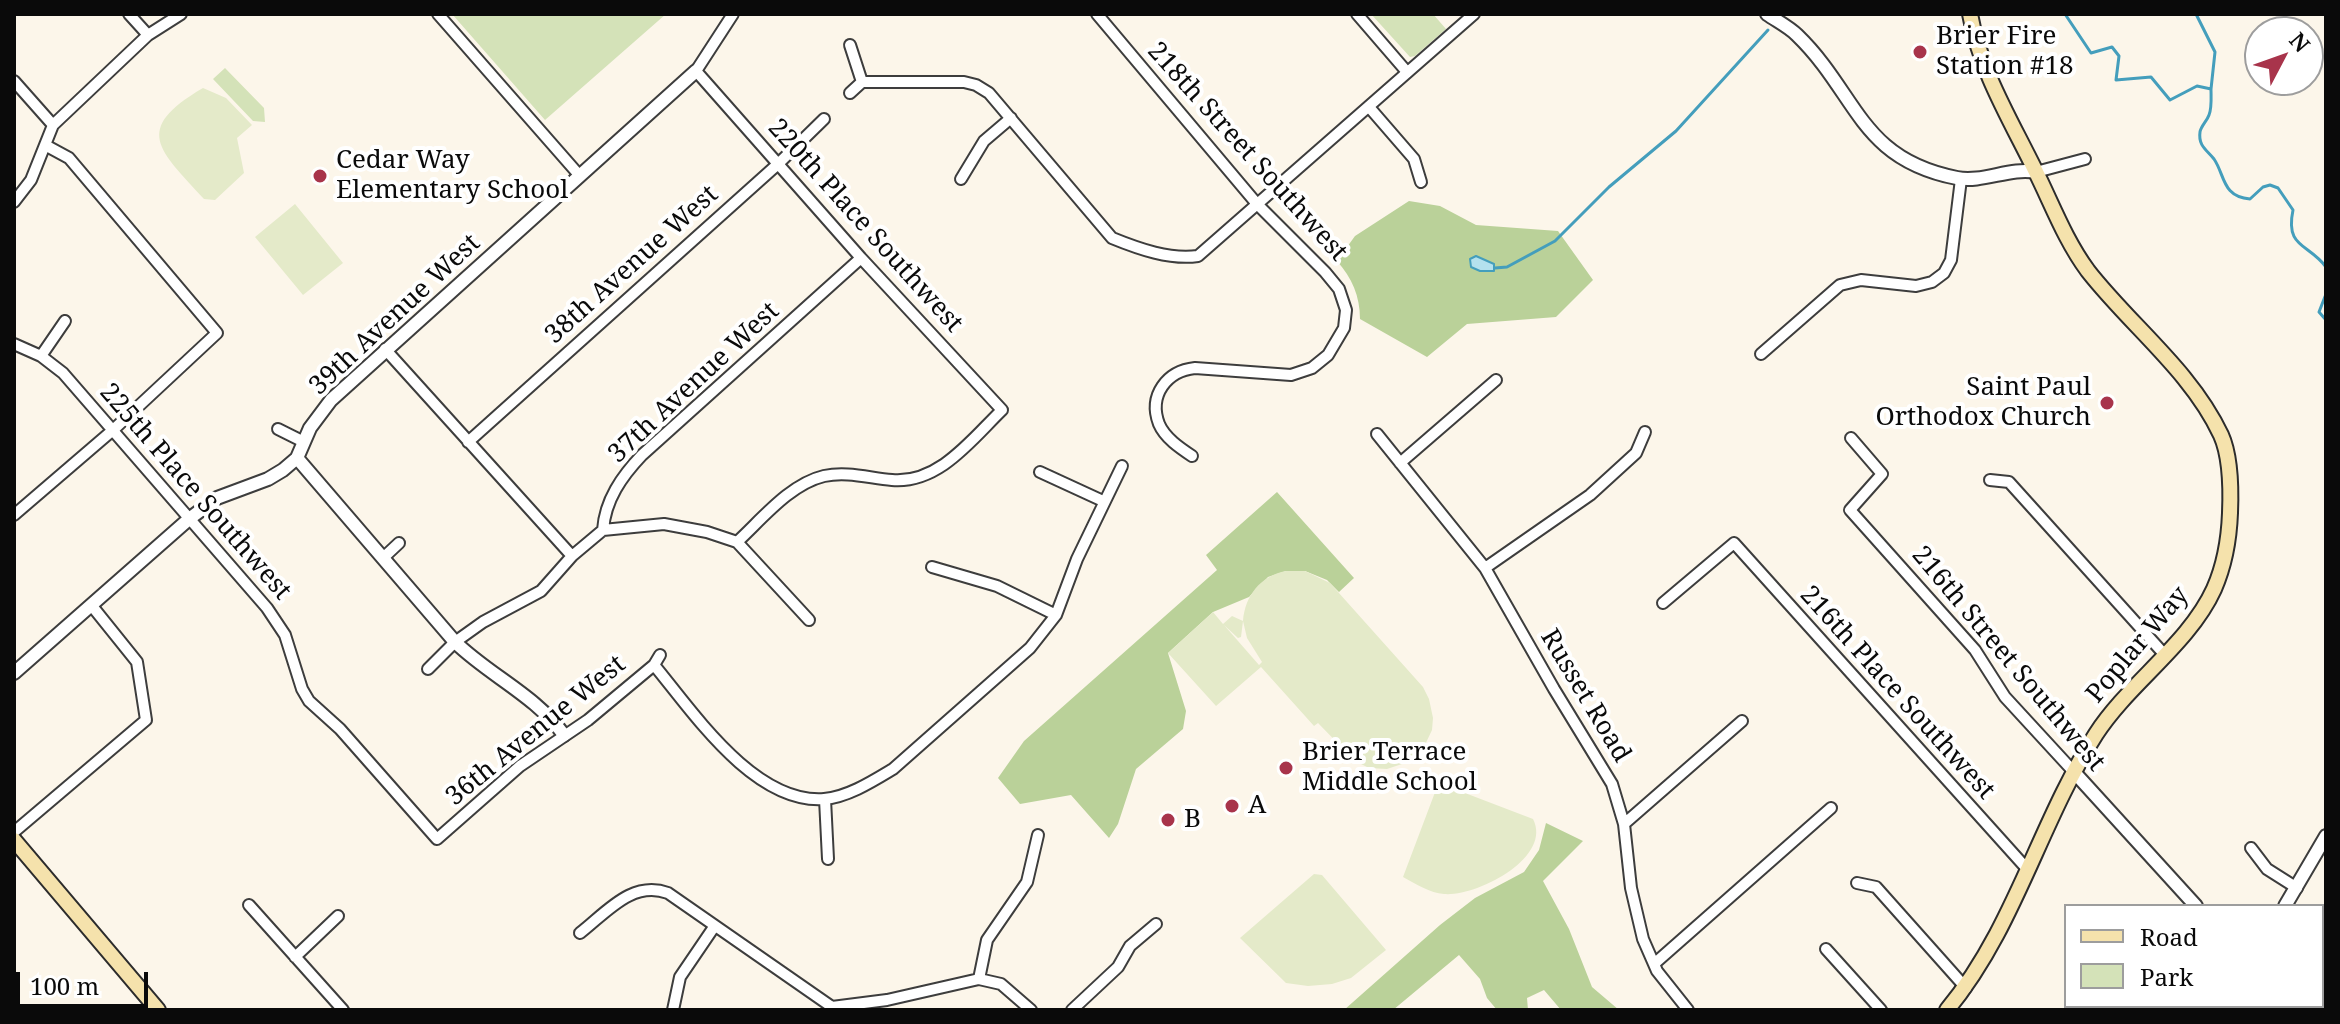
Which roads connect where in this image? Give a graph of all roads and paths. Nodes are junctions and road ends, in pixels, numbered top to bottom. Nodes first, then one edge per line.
1 (129, 14) edge
2 (181, 14) edge
3 (438, 14) edge
4 (733, 14) edge
5 (1097, 14) edge
6 (1357, 14) edge
7 (1474, 14) edge
8 (1767, 14) edge
9 (1970, 14) edge
10 (148, 35) junction
11 (850, 45) dead end
12 (696, 71) junction
13 (1407, 72) junction
14 (14, 81) edge
15 (862, 82) junction
16 (850, 93) dead end
17 (1369, 107) junction
18 (1011, 118) junction
19 (824, 119) dead end
20 (53, 125) junction
21 (45, 145) junction
22 (2085, 159) dead end
23 (778, 164) junction
24 (2036, 172) junction
25 (580, 176) junction
26 (961, 179) dead end
27 (1961, 179) junction
28 (1421, 182) dead end
29 (14, 202) edge
30 (1257, 204) junction
31 (861, 258) junction
32 (65, 321) dead end
33 (14, 344) edge
34 (385, 349) junction
35 (1761, 354) dead end
36 (41, 356) junction
37 (1496, 380) dead end
38 (278, 429) dead end
39 (113, 430) junction
40 (1645, 432) dead end
41 (1377, 434) dead end
42 (1851, 438) dead end
43 (304, 442) junction
44 (468, 442) junction
45 (1192, 456) dead end
46 (297, 458) junction
47 (1400, 463) junction
48 (1122, 466) dead end
49 (1040, 472) dead end
50 (1990, 480) dead end
51 (1103, 501) junction
52 (14, 515) edge
53 (189, 519) junction
54 (603, 530) junction
55 (737, 542) junction
56 (399, 543) dead end
57 (572, 556) junction
58 (383, 558) junction
59 (932, 567) dead end
60 (1485, 568) junction
61 (1663, 603) dead end
62 (92, 606) junction
63 (1056, 615) junction
64 (809, 620) dead end
65 (455, 642) junction
66 (2164, 654) junction
67 (428, 669) dead end
68 (14, 673) edge
69 (1742, 721) dead end
70 (564, 735) junction
71 (2074, 772) junction
72 (825, 799) junction
73 (1831, 808) dead end
74 (1624, 824) junction
75 (14, 832) edge
76 (1038, 835) dead end
77 (2326, 836) edge
78 (437, 839) joint
79 (14, 840) edge
80 (2251, 848) dead end
81 (828, 859) dead end
82 (2028, 870) junction
83 (1857, 883) dead end
84 (2297, 888) junction
85 (2194, 904) edge
86 (2286, 904) edge
87 (249, 905) dead end
88 (338, 916) dead end
89 (1156, 924) dead end
90 (714, 927) junction
91 (580, 933) dead end
92 (1826, 949) dead end
93 (295, 957) junction
94 (1654, 964) junction
95 (979, 979) junction
96 (1966, 988) junction
97 (151, 1008) edge
98 (832, 1009) edge
99 (343, 1010) edge
100 (673, 1010) edge
101 (1031, 1010) edge
102 (1072, 1010) edge
103 (1688, 1010) edge
104 (1881, 1010) edge
105 (1947, 1010) edge

1 - 10 street
2 - 10 street
3 - 25 street
4 - 12 street
5 - 30 street, 218th Street Southwest
6 - 13 street
7 - 13 street
8 - 27 street
9 - 24 main road, Poplar Way
10 - 20 street
11 - 15 street
12 - 23 street, 220th Place Southwest
12 - 25 street, 39th Avenue West
13 - 17 street
14 - 20 street
15 - 16 street
15 - 18 street
17 - 28 street
17 - 30 street
18 - 26 street
18 - 30 street
19 - 23 street, 38th Avenue West
20 - 21 street
21 - 29 street
21 - 39 street
22 - 24 street
23 - 31 street, 220th Place Southwest
23 - 44 street, 38th Avenue West
24 - 27 street
24 - 66 main road, Poplar Way
25 - 34 street, 39th Avenue West
27 - 35 street
30 - 45 street, 218th Street Southwest
31 - 54 street, 37th Avenue West
31 - 55 street, 220th Place Southwest
32 - 36 street
33 - 36 street, 225th Place Southwest
34 - 43 street, 39th Avenue West
34 - 44 street
36 - 39 street, 225th Place Southwest
37 - 47 street
38 - 43 street
39 - 52 street
39 - 53 street, 225th Place Southwest
40 - 60 street
41 - 47 street, Russet Road
42 - 71 street, 216th Street Southwest
43 - 46 street, 39th Avenue West
44 - 57 street
46 - 53 street
46 - 58 street
47 - 60 street, Russet Road
48 - 51 street
49 - 51 street
50 - 66 street
51 - 63 street
53 - 62 street
53 - 78 street, 225th Place Southwest
54 - 55 street
54 - 57 street
55 - 64 street
56 - 58 street
57 - 65 street
58 - 65 street
59 - 63 street
60 - 74 street, Russet Road
61 - 82 street, 216th Place Southwest
62 - 68 street
62 - 75 street
63 - 72 street
65 - 67 street
65 - 70 street
66 - 71 main road, Poplar Way
69 - 74 street
70 - 72 street, 36th Avenue West
70 - 78 street, 36th Avenue West
71 - 82 main road, Poplar Way
71 - 85 street, 216th Street Southwest
72 - 81 street
73 - 94 street
74 - 94 street, Russet Road
76 - 95 street
77 - 84 street
79 - 97 main road
80 - 84 street
82 - 96 main road, Poplar Way
83 - 96 street
84 - 86 street
87 - 93 street
88 - 93 street
89 - 102 street
90 - 91 street
90 - 98 street
90 - 100 street
92 - 104 street
93 - 99 street
94 - 103 street, Russet Road
95 - 98 street
95 - 101 street
96 - 105 main road, Poplar Way

